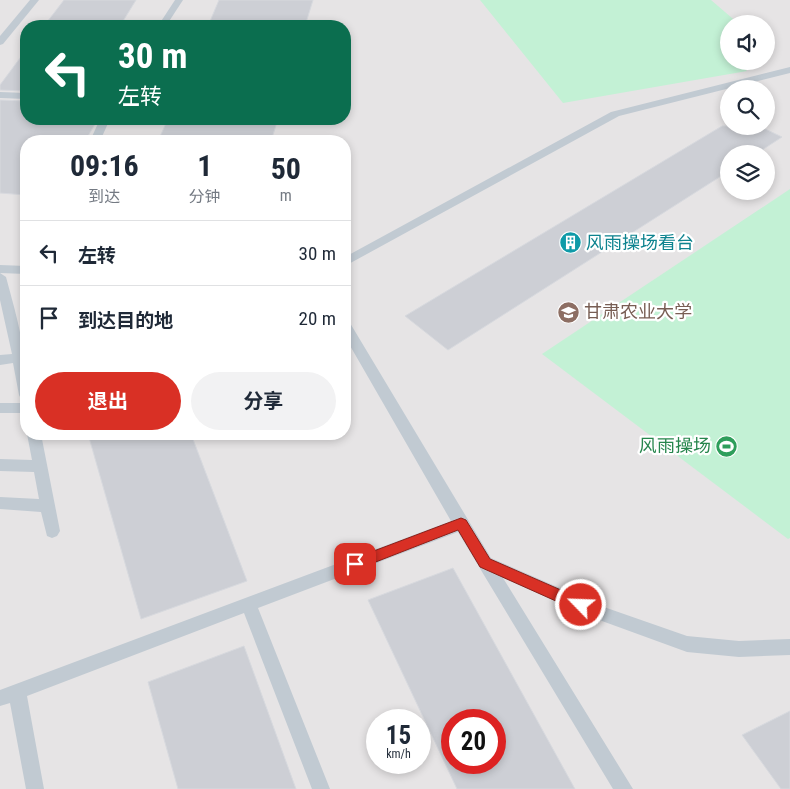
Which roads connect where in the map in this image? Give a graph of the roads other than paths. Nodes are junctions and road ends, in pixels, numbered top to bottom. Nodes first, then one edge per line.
1 (35, 0) edge
2 (179, 0) edge
3 (166, 20) edge
4 (0, 42) edge
5 (790, 70) edge
6 (0, 95) edge
7 (20, 96) edge
8 (351, 259) edge
9 (0, 269) edge
10 (20, 270) edge
11 (0, 277) edge
12 (351, 336) edge
13 (19, 358) junction
14 (0, 360) edge
15 (20, 363) edge
16 (0, 408) edge
17 (20, 408) edge
18 (35, 440) edge
19 (0, 465) edge
20 (40, 466) junction
21 (0, 503) edge
22 (48, 506) junction
23 (461, 524) junction
24 (52, 531) dead end
25 (485, 563) junction
26 (249, 605) junction
27 (790, 647) edge
28 (8, 694) edge
29 (35, 789) edge
30 (321, 789) edge
31 (624, 789) edge

1 - 4 lane
2 - 3 lane
5 - 8 lane
6 - 7 lane
9 - 10 lane
11 - 13 lane
12 - 23 lane
13 - 14 lane
13 - 15 lane
16 - 17 lane
18 - 20 lane
19 - 20 lane
20 - 22 lane
21 - 22 lane
22 - 24 lane
23 - 25 lane
23 - 26 lane
25 - 27 lane
25 - 31 lane
26 - 28 lane
26 - 30 lane
28 - 29 lane

